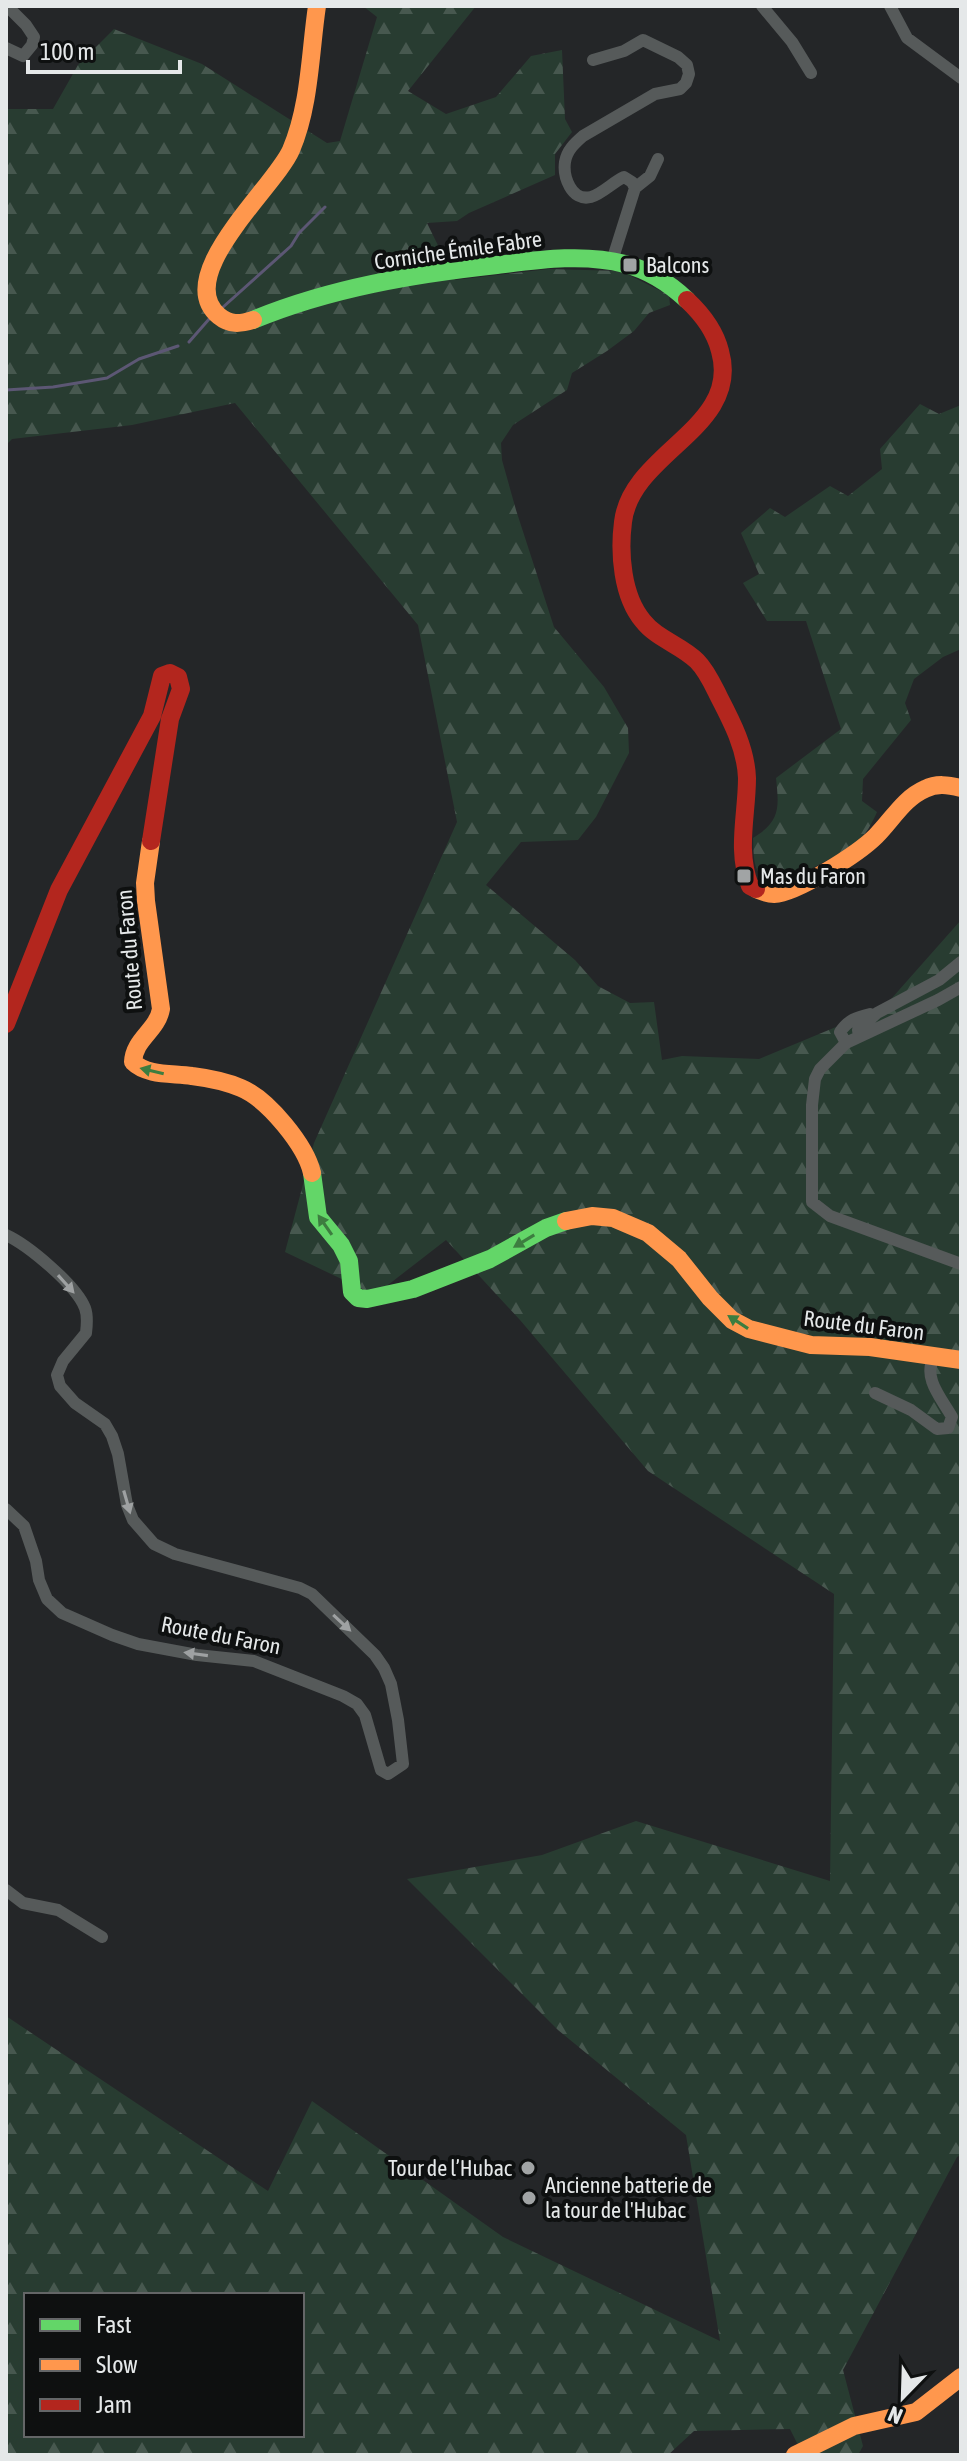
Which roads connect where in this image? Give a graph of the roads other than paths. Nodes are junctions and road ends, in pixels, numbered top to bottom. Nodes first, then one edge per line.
1 (7, 6) edge
2 (317, 6) edge
3 (762, 6) edge
4 (890, 6) edge
5 (6, 48) edge
6 (593, 60) dead end
7 (811, 73) dead end
8 (961, 78) edge
9 (658, 159) dead end
10 (635, 188) junction
11 (612, 261) junction
12 (961, 788) edge
13 (961, 962) edge
14 (961, 987) edge
15 (6, 1024) edge
16 (853, 1040) junction
17 (6, 1235) edge
18 (961, 1264) edge
19 (934, 1357) junction
20 (961, 1360) edge
21 (875, 1393) dead end
22 (6, 1509) edge
23 (6, 1890) edge
24 (102, 1937) dead end
25 (961, 2377) edge
26 (795, 2455) edge

1 - 5 street
2 - 11 street, Corniche Émile Fabre
3 - 7 street
4 - 8 street
6 - 10 street
9 - 10 street
10 - 11 street
11 - 12 street, Corniche Émile Fabre
13 - 16 street
14 - 16 street
19 -> 15 street, Route du Faron
16 - 18 street
17 -> 22 street, Route du Faron
19 - 20 street, Route du Faron
19 - 21 street
23 - 24 street
25 - 26 street

